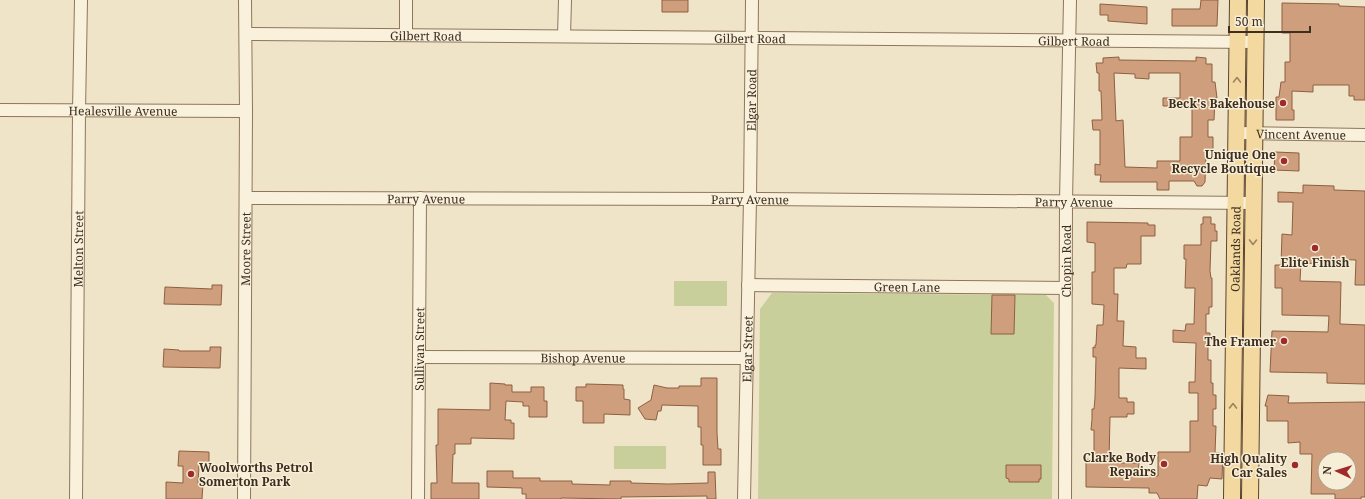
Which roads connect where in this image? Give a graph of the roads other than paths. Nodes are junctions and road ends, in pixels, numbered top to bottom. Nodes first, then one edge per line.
1 (81, 0) edge
2 (245, 0) edge
3 (406, 0) edge
4 (565, 0) edge
5 (752, 0) edge
6 (1070, 0) edge
7 (1238, 0) edge
8 (1256, 0) edge
9 (246, 34) junction
10 (406, 35) junction
11 (564, 36) junction
12 (752, 38) junction
13 (1070, 40) junction
14 (1237, 42) junction
15 (1255, 42) junction
16 (0, 110) edge
17 (79, 111) junction
18 (246, 111) junction
19 (1236, 133) junction
20 (1254, 134) junction
21 (1365, 135) edge
22 (246, 198) junction
23 (420, 198) junction
24 (750, 199) junction
25 (1066, 201) junction
26 (1236, 203) junction
27 (1253, 203) junction
28 (748, 285) junction
29 (1066, 288) junction
30 (419, 357) junction
31 (746, 358) junction
32 (1250, 466) junction
33 (76, 499) edge
34 (244, 499) edge
35 (418, 499) edge
36 (744, 499) edge
37 (1065, 499) edge
38 (1232, 499) edge
39 (1250, 499) edge
40 (1258, 499) edge

1 - 17 street, Melton Street
2 - 9 street, Moore Street
3 - 10 street
4 - 11 street
5 - 12 street, Elgar Road
6 - 13 street, Chopin Road
7 - 14 main road, Oaklands Road
8 - 15 main road, Oaklands Road
9 - 10 street, Gilbert Road
9 - 18 street, Moore Street
10 - 11 street, Gilbert Road
11 - 12 street, Gilbert Road
12 - 13 street, Gilbert Road
12 - 24 street, Elgar Road
13 - 14 street, Gilbert Road
13 - 25 street, Chopin Road
14 - 15 street, Gilbert Road
19 -> 14 main road, Oaklands Road
15 - 20 main road, Oaklands Road
16 - 17 street, Healesville Avenue
17 - 18 street, Healesville Avenue
17 - 33 street, Melton Street
18 - 22 street, Moore Street
19 - 20 street, Vincent Avenue
19 - 26 main road, Oaklands Road
20 - 21 street, Vincent Avenue
20 - 27 main road, Oaklands Road
22 - 23 street, Parry Avenue
22 - 34 street, Moore Street
23 - 24 street, Parry Avenue
23 - 30 street, Sullivan Street
24 - 25 street, Parry Avenue
24 - 28 street, Elgar Street
25 - 26 street, Parry Avenue
25 - 29 street, Chopin Road
26 - 27 street, Parry Avenue
38 -> 26 main road, Oaklands Road
27 -> 32 main road, Oaklands Road
28 - 29 street, Green Lane
28 - 31 street, Elgar Street
29 - 37 street, Chopin Road
30 - 31 street, Bishop Avenue
30 - 35 street, Sullivan Street
31 - 36 street, Elgar Street
32 - 39 main road, Oaklands Road
32 - 40 main road

